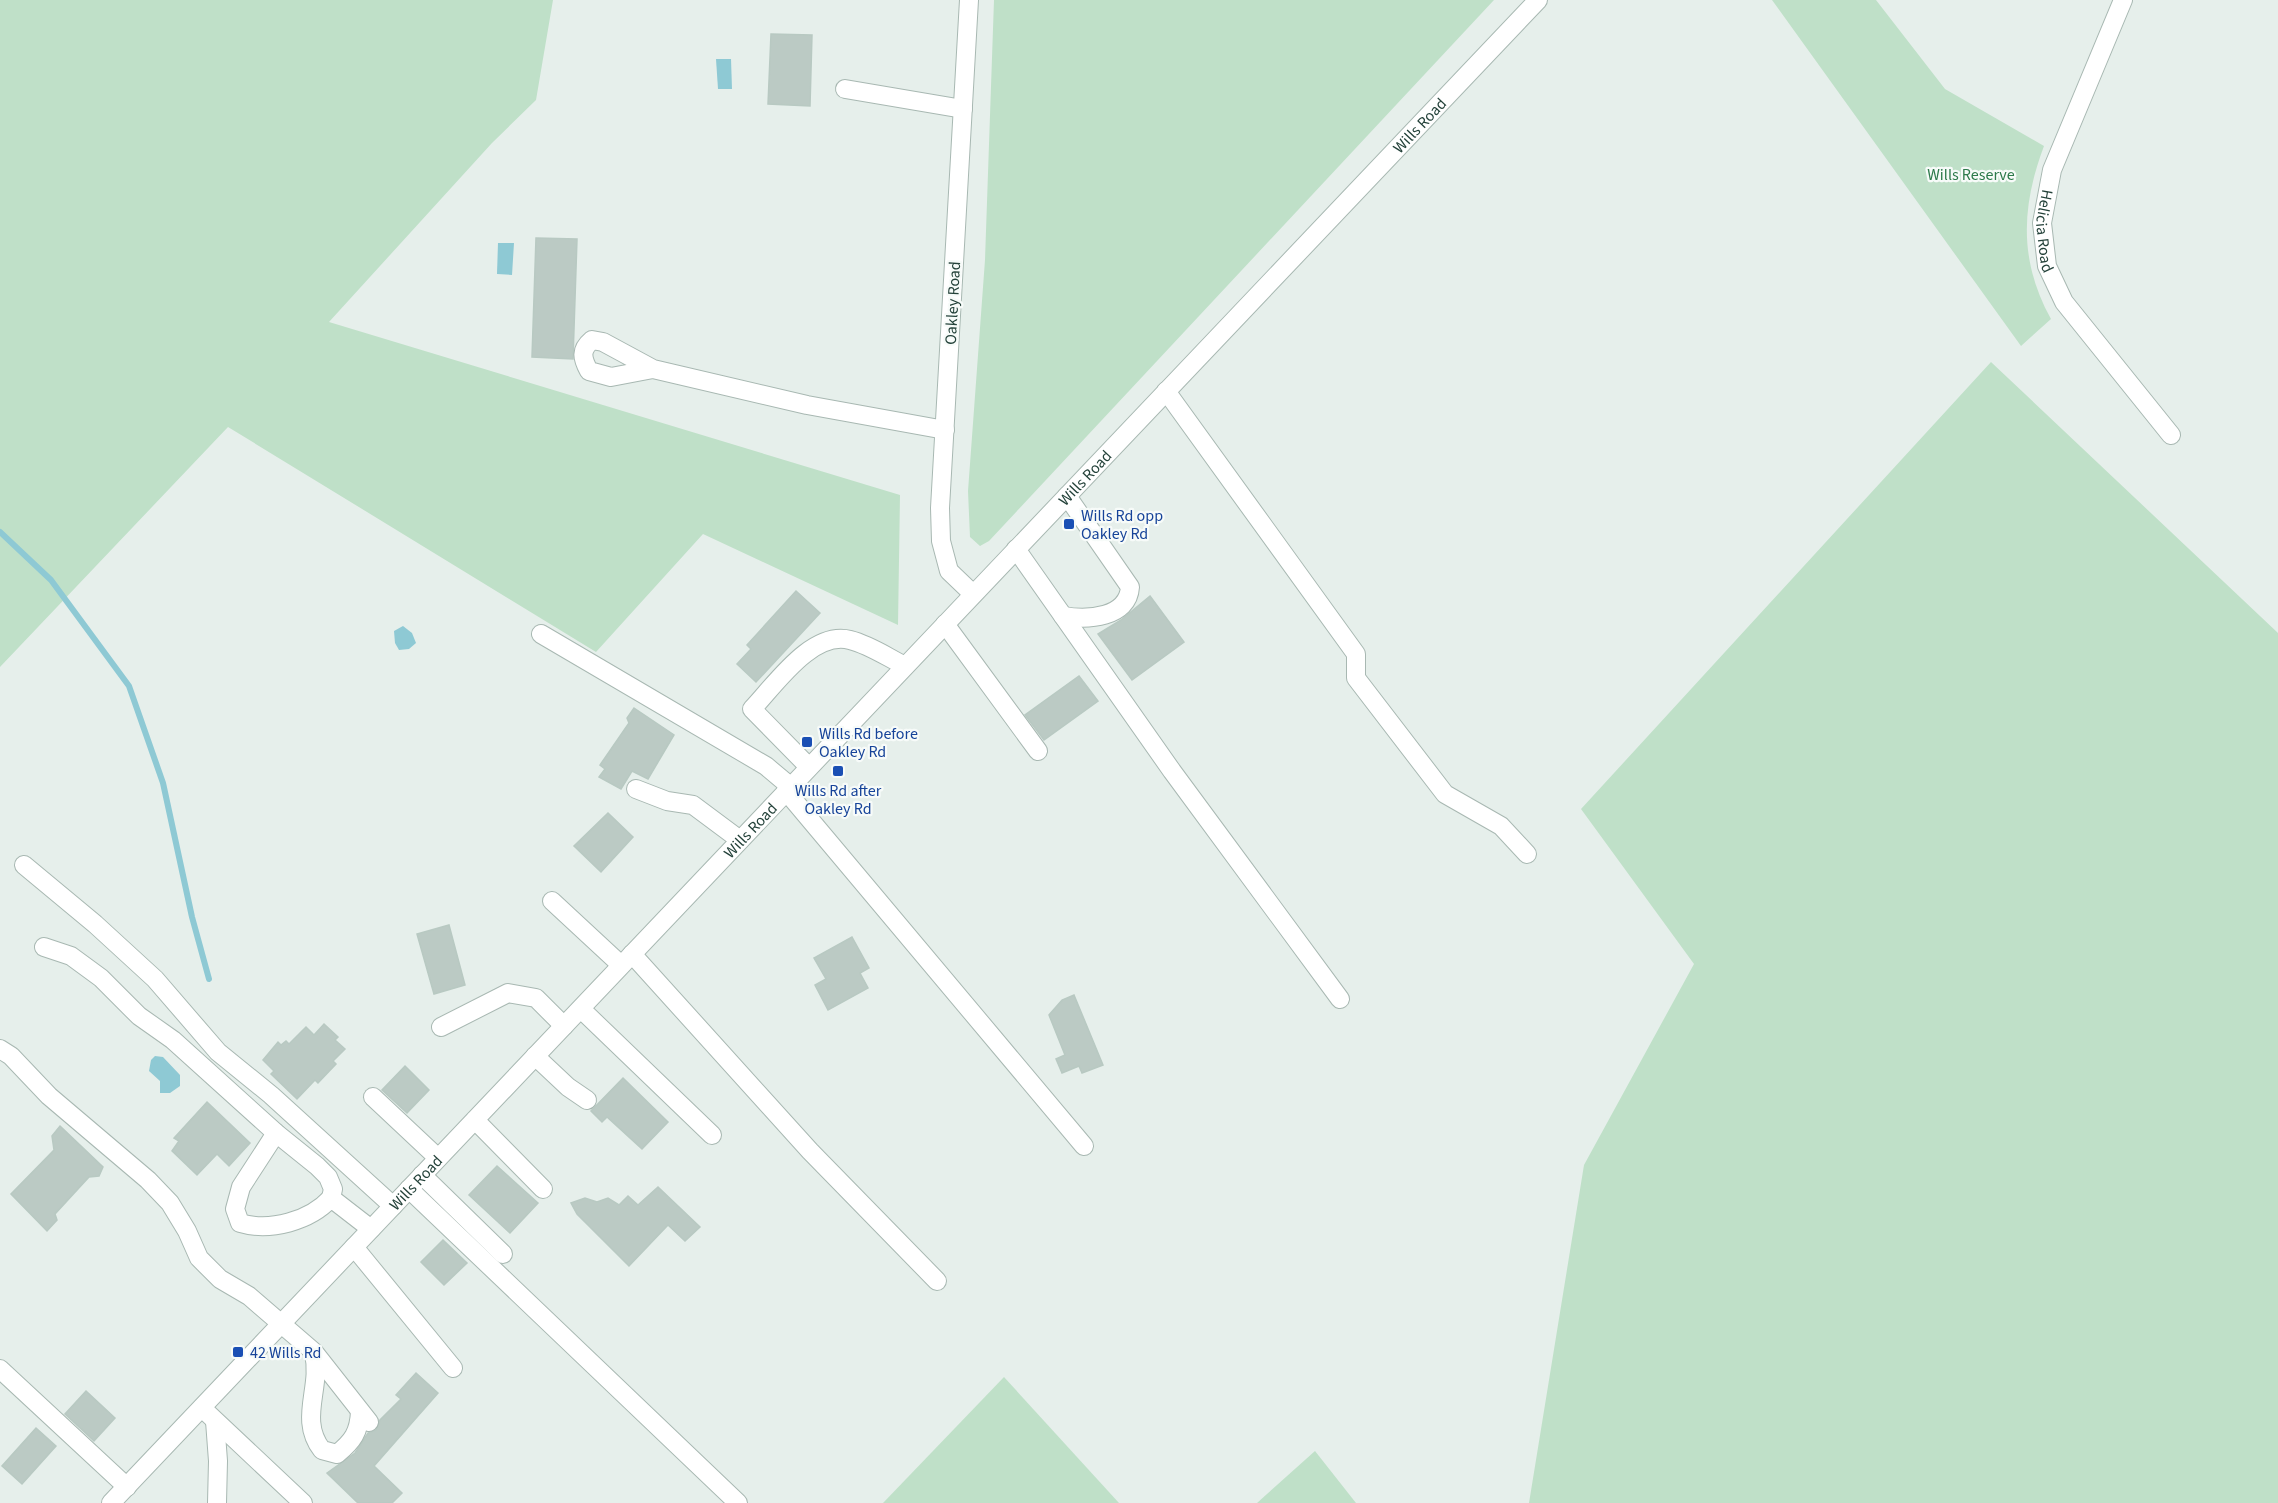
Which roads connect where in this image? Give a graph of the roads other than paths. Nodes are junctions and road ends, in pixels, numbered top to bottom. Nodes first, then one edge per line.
1 (969, 0) edge
2 (1538, 0) edge
3 (2122, 0) edge
4 (845, 88) dead end
5 (963, 109) junction
6 (653, 369) dead end
7 (1166, 391) junction
8 (945, 430) junction
9 (2171, 435) dead end
10 (1066, 496) junction
11 (1016, 549) junction
12 (973, 594) junction
13 (1063, 616) junction
14 (945, 624) junction
15 (541, 634) dead end
16 (905, 666) junction
17 (1038, 751) dead end
18 (809, 767) junction
19 (636, 789) dead end
20 (788, 789) junction
21 (740, 840) junction
22 (1527, 854) dead end
23 (24, 865) dead end
24 (552, 901) dead end
25 (44, 947) dead end
26 (626, 960) junction
27 (1340, 999) dead end
28 (580, 1009) junction
29 (564, 1026) junction
30 (441, 1027) dead end
31 (0, 1049) edge
32 (535, 1056) junction
33 (374, 1097) dead end
34 (587, 1100) dead end
35 (475, 1120) junction
36 (276, 1133) junction
37 (712, 1135) dead end
38 (1084, 1146) dead end
39 (438, 1158) junction
40 (422, 1175) junction
41 (409, 1189) junction
42 (543, 1189) dead end
43 (331, 1198) junction
44 (393, 1206) junction
45 (371, 1229) junction
46 (354, 1247) junction
47 (503, 1254) dead end
48 (937, 1281) dead end
49 (282, 1323) junction
50 (314, 1352) junction
51 (453, 1368) dead end
52 (0, 1369) edge
53 (202, 1408) junction
54 (215, 1421) junction
55 (127, 1487) junction
56 (111, 1503) edge
57 (217, 1503) edge
58 (303, 1503) edge
59 (738, 1503) edge

1 - 5 street, Oakley Road
2 - 7 street, Wills Road
3 - 9 street, Helicia Road
4 - 5 street
5 - 8 street, Oakley Road
6 - 8 street
7 - 10 street, Wills Road
7 - 22 street
8 - 12 street, Oakley Road
10 - 11 street, Wills Road
10 - 13 street
11 - 12 street, Wills Road
11 - 13 street
12 - 14 street, Wills Road
13 - 27 street
14 - 16 street, Wills Road
14 - 17 street
15 - 20 street
16 - 18 street, Wills Road
16 - 18 street
18 - 20 street, Wills Road
19 - 21 street
20 - 21 street, Wills Road
20 - 38 street
21 - 26 street, Wills Road
23 - 44 street
24 - 26 street
25 - 36 street
26 - 28 street, Wills Road
26 - 48 street
28 - 29 street, Wills Road
28 - 37 street
29 - 30 street
29 - 32 street, Wills Road
31 - 49 street
32 - 34 street
32 - 35 street, Wills Road
33 - 39 street
35 - 39 street, Wills Road
35 - 42 street
36 - 43 street
36 - 43 street
39 - 40 street, Wills Road
40 - 41 street, Wills Road
40 - 47 street
41 - 44 street, Wills Road
41 - 59 street
43 - 45 street
44 - 45 street, Wills Road
45 - 46 street, Wills Road
46 - 49 street, Wills Road
46 - 51 street
49 - 50 street
49 - 53 street, Wills Road
50 - 50 street
52 - 55 street
53 - 54 street
53 - 55 street, Wills Road
54 - 57 street
54 - 58 street
55 - 56 street, Wills Road

